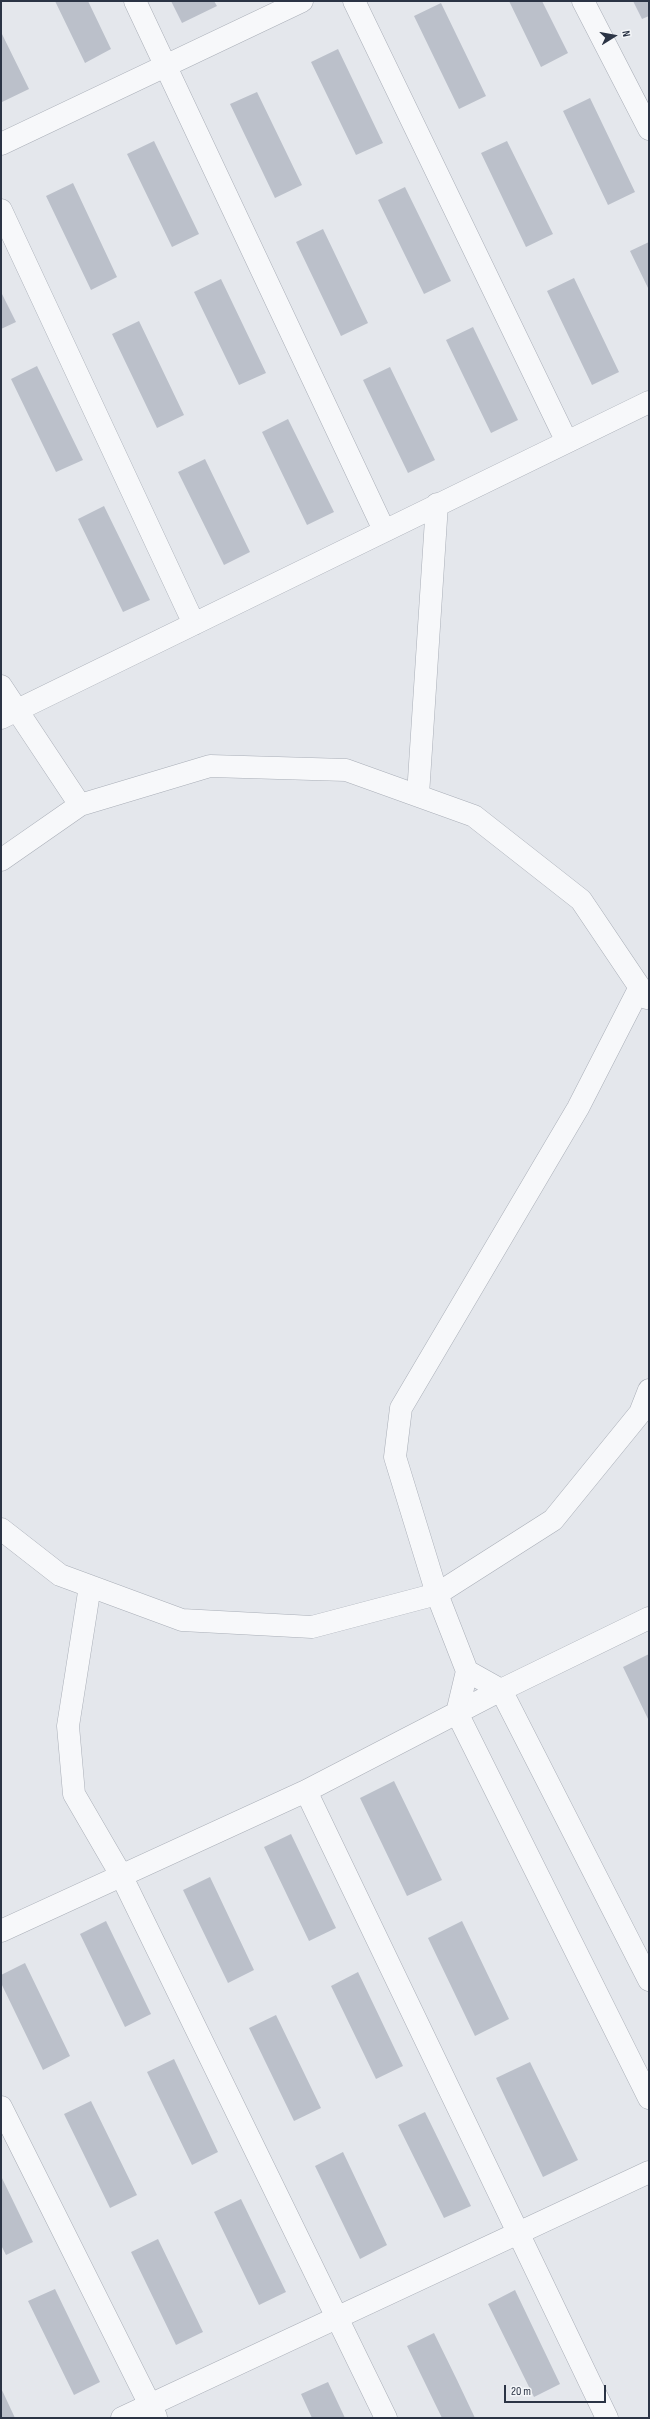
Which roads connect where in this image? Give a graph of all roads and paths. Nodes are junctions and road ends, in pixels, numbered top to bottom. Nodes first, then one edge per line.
1 (135, 1) edge
2 (302, 1) edge
3 (354, 1) edge
4 (583, 1) edge
5 (166, 66) junction
6 (649, 129) edge
7 (1, 144) edge
8 (1, 210) edge
9 (649, 402) edge
10 (566, 440) junction
11 (437, 504) junction
12 (384, 530) junction
13 (194, 624) junction
14 (1, 686) edge
15 (8, 715) edge
16 (418, 796) junction
17 (80, 805) junction
18 (1, 860) edge
19 (644, 994) edge
20 (649, 1390) edge
21 (1, 1530) edge
22 (90, 1586) junction
23 (437, 1594) junction
24 (649, 1618) edge
25 (467, 1671) junction
26 (501, 1690) junction
27 (457, 1713) junction
28 (306, 1791) junction
29 (121, 1875) junction
30 (1, 1931) edge
31 (649, 1980) edge
32 (649, 2098) edge
33 (1, 2107) edge
34 (649, 2172) edge
35 (517, 2233) junction
36 (337, 2318) junction
37 (154, 2411) edge
38 (122, 2418) edge
39 (386, 2418) edge
40 (607, 2418) edge

1 - 5 street
2 - 5 street
3 - 10 street
4 - 6 street
5 - 7 street
5 - 12 street
8 - 13 street
9 - 10 street
10 - 11 street
11 - 12 street
11 - 16 street
12 - 13 street
13 - 15 street
14 - 15 street
15 - 17 street
16 - 17 street
16 - 19 street
17 - 18 street
19 - 23 street
20 - 23 street
21 - 22 street
22 - 23 street
22 - 29 street
23 - 25 street
24 - 26 street
25 - 26 street
25 - 27 street
26 - 27 street
26 - 31 street
27 - 28 street
27 - 32 street
28 - 29 street
28 - 35 street
29 - 30 street
29 - 36 street
33 - 37 street
34 - 35 street
35 - 36 street
35 - 40 street
36 - 37 street
36 - 39 street
37 - 38 street

